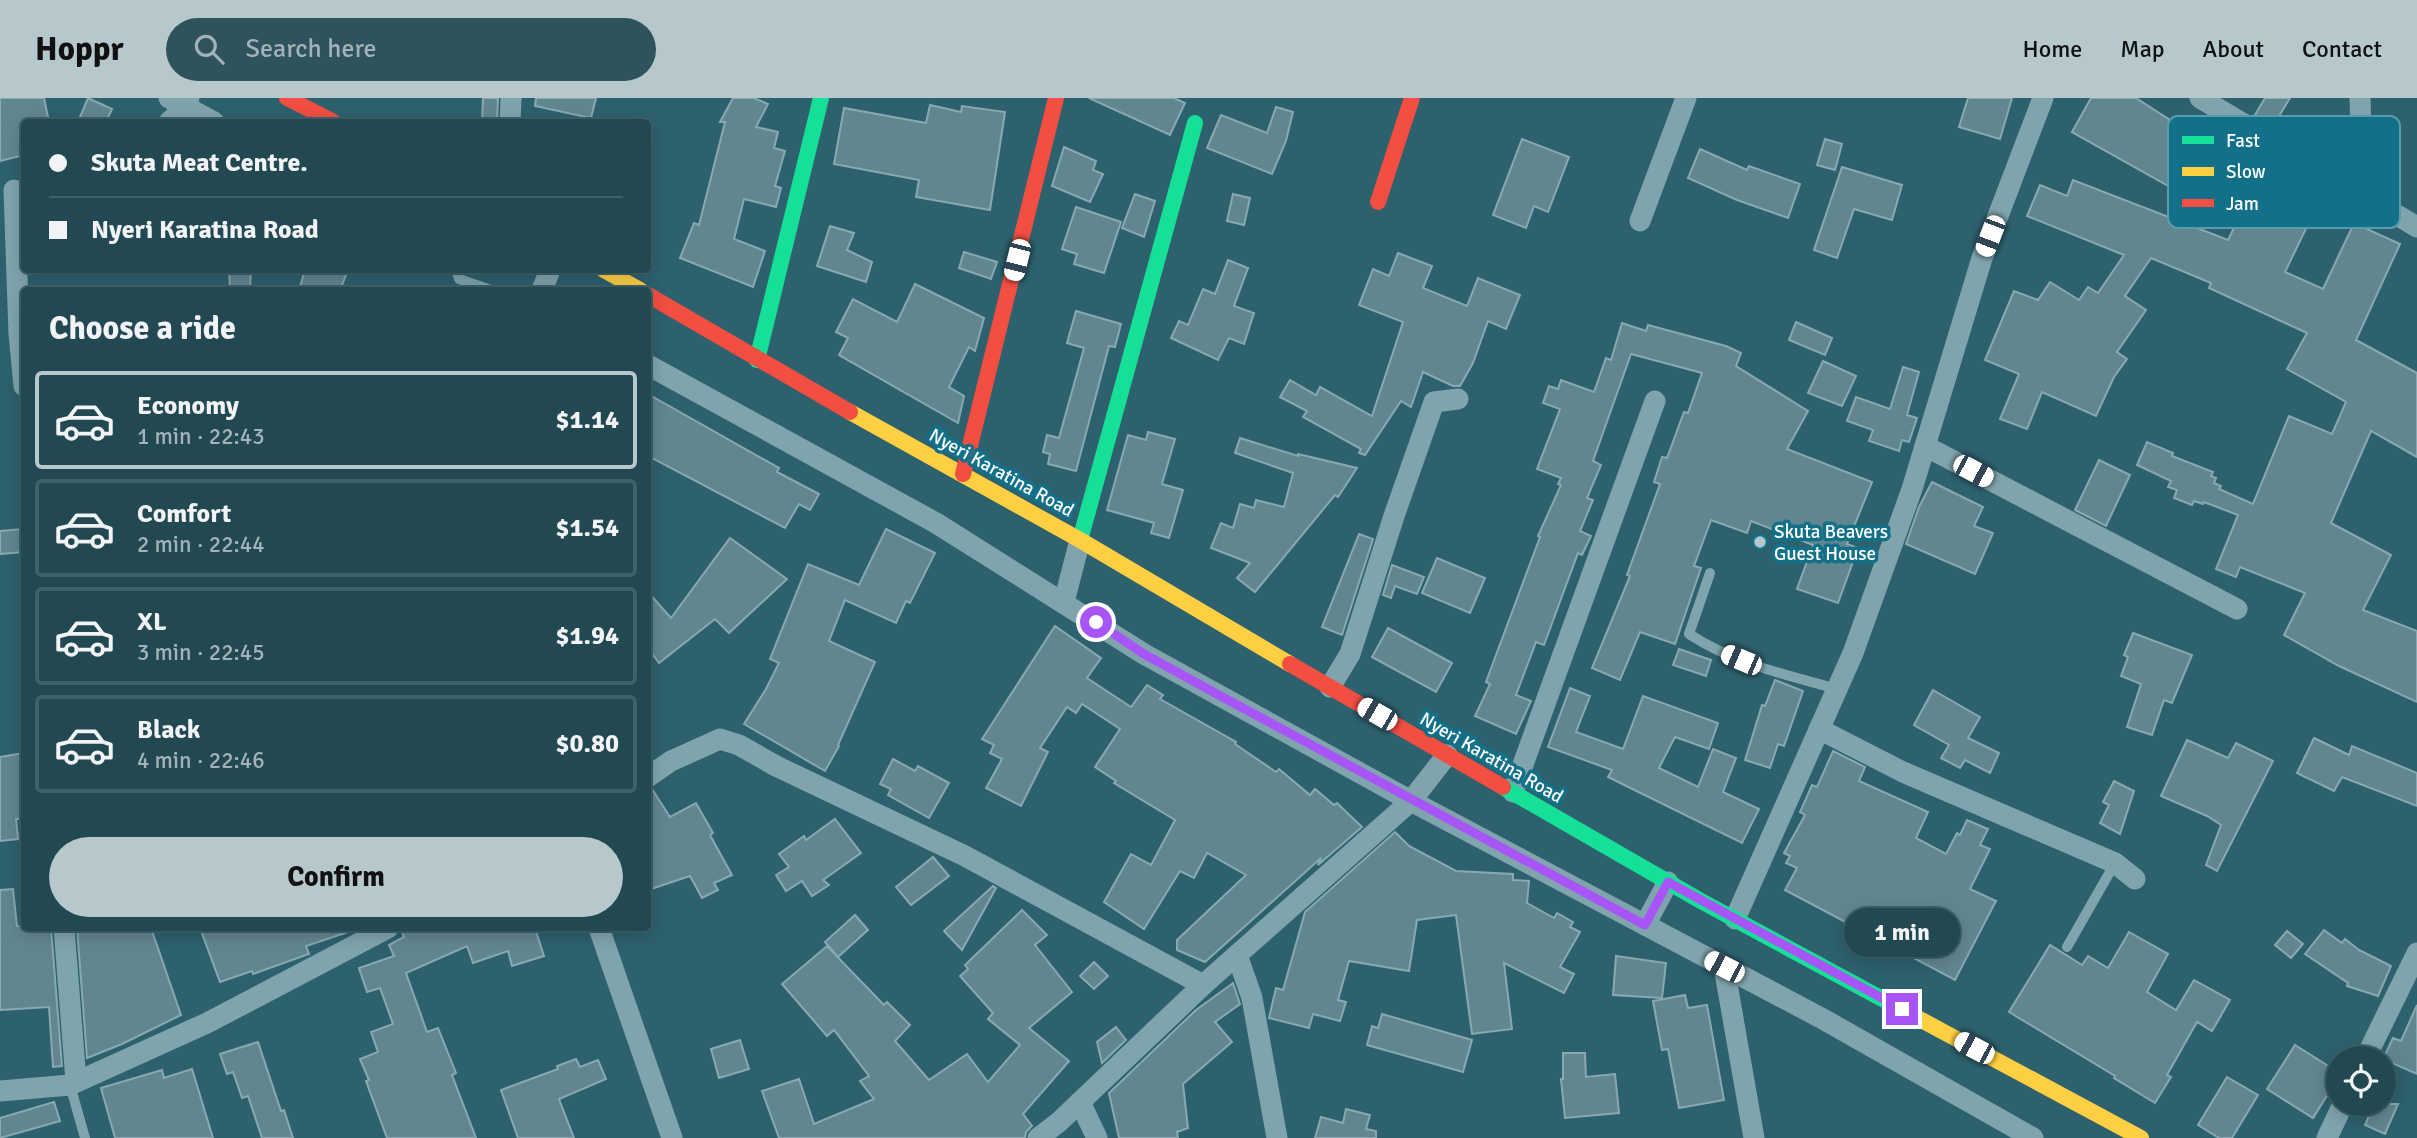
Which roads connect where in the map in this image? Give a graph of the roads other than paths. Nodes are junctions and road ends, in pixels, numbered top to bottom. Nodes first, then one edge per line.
1 (287, 98) edge
2 (511, 98) edge
3 (821, 98) edge
4 (1056, 98) edge
5 (1412, 98) edge
6 (1686, 98) edge
7 (2043, 98) edge
8 (2200, 98) edge
9 (2360, 98) edge
10 (181, 100) edge
11 (2230, 116) edge
12 (2361, 116) edge
13 (171, 119) edge
14 (210, 119) edge
15 (328, 119) edge
16 (510, 119) edge
17 (1195, 123) dead end
18 (13, 189) edge
19 (1378, 202) dead end
20 (2400, 217) edge
21 (1640, 221) dead end
22 (2417, 227) edge
23 (457, 273) edge
24 (609, 273) edge
25 (482, 287) edge
26 (635, 287) edge
27 (651, 297) edge
28 (21, 355) edge
29 (757, 360) junction
30 (651, 368) edge
31 (1458, 399) dead end
32 (1655, 401) dead end
33 (1925, 446) junction
34 (964, 474) junction
35 (1080, 540) junction
36 (1710, 573) dead end
37 (1064, 602) junction
38 (2237, 609) dead end
39 (1330, 687) junction
40 (1837, 689) junction
41 (1819, 729) junction
42 (1447, 755) junction
43 (651, 775) edge
44 (1513, 792) junction
45 (1412, 801) junction
46 (2115, 863) junction
47 (2134, 879) dead end
48 (1668, 882) junction
49 (1735, 919) junction
50 (1645, 925) junction
51 (64, 931) edge
52 (382, 931) edge
53 (600, 931) edge
54 (2067, 947) dead end
55 (2417, 953) edge
56 (1237, 955) junction
57 (1724, 967) junction
58 (1203, 985) junction
59 (2371, 1046) edge
60 (73, 1083) junction
61 (0, 1091) edge
62 (1080, 1102) junction
63 (2337, 1116) edge
64 (85, 1138) edge
65 (671, 1138) edge
66 (1038, 1138) edge
67 (1097, 1138) edge
68 (1277, 1138) edge
69 (1754, 1138) edge
70 (2032, 1138) edge
71 (2141, 1138) edge
72 (2326, 1138) edge

1 - 15 main road
2 - 16 street
3 - 29 main road
4 - 34 main road
5 - 19 main road
6 - 21 street
7 - 33 street
8 - 11 street
9 - 12 street
10 - 13 street
10 - 14 street
17 - 35 main road
18 - 28 street
20 - 22 street
23 - 25 lane
24 - 26 main road
27 - 29 main road, Nyeri Karatina Road
29 - 34 main road, Nyeri Karatina Road
30 - 37 street
31 - 39 street
32 - 44 street
33 - 38 street
33 - 40 street
34 - 35 main road, Nyeri Karatina Road
35 - 37 street
35 - 39 main road, Nyeri Karatina Road
36 - 40 lane
37 - 45 street
39 - 42 main road, Nyeri Karatina Road
40 - 41 street
41 - 46 street
41 - 49 street
42 - 44 main road, Nyeri Karatina Road
42 - 45 street
43 - 58 street
44 - 48 main road, Nyeri Karatina Road
45 - 50 street
45 - 56 street
46 - 47 street
46 - 54 lane
48 - 49 main road, Nyeri Karatina Road
48 - 50 street
49 - 71 main road, Nyeri Karatina Road
50 - 57 street
51 - 60 street
52 - 60 street
53 - 65 street
55 - 59 street
56 - 58 street
56 - 68 street
57 - 69 street
57 - 70 street
58 - 62 street
60 - 61 street
60 - 64 lane
62 - 66 street
62 - 67 street
63 - 72 street

